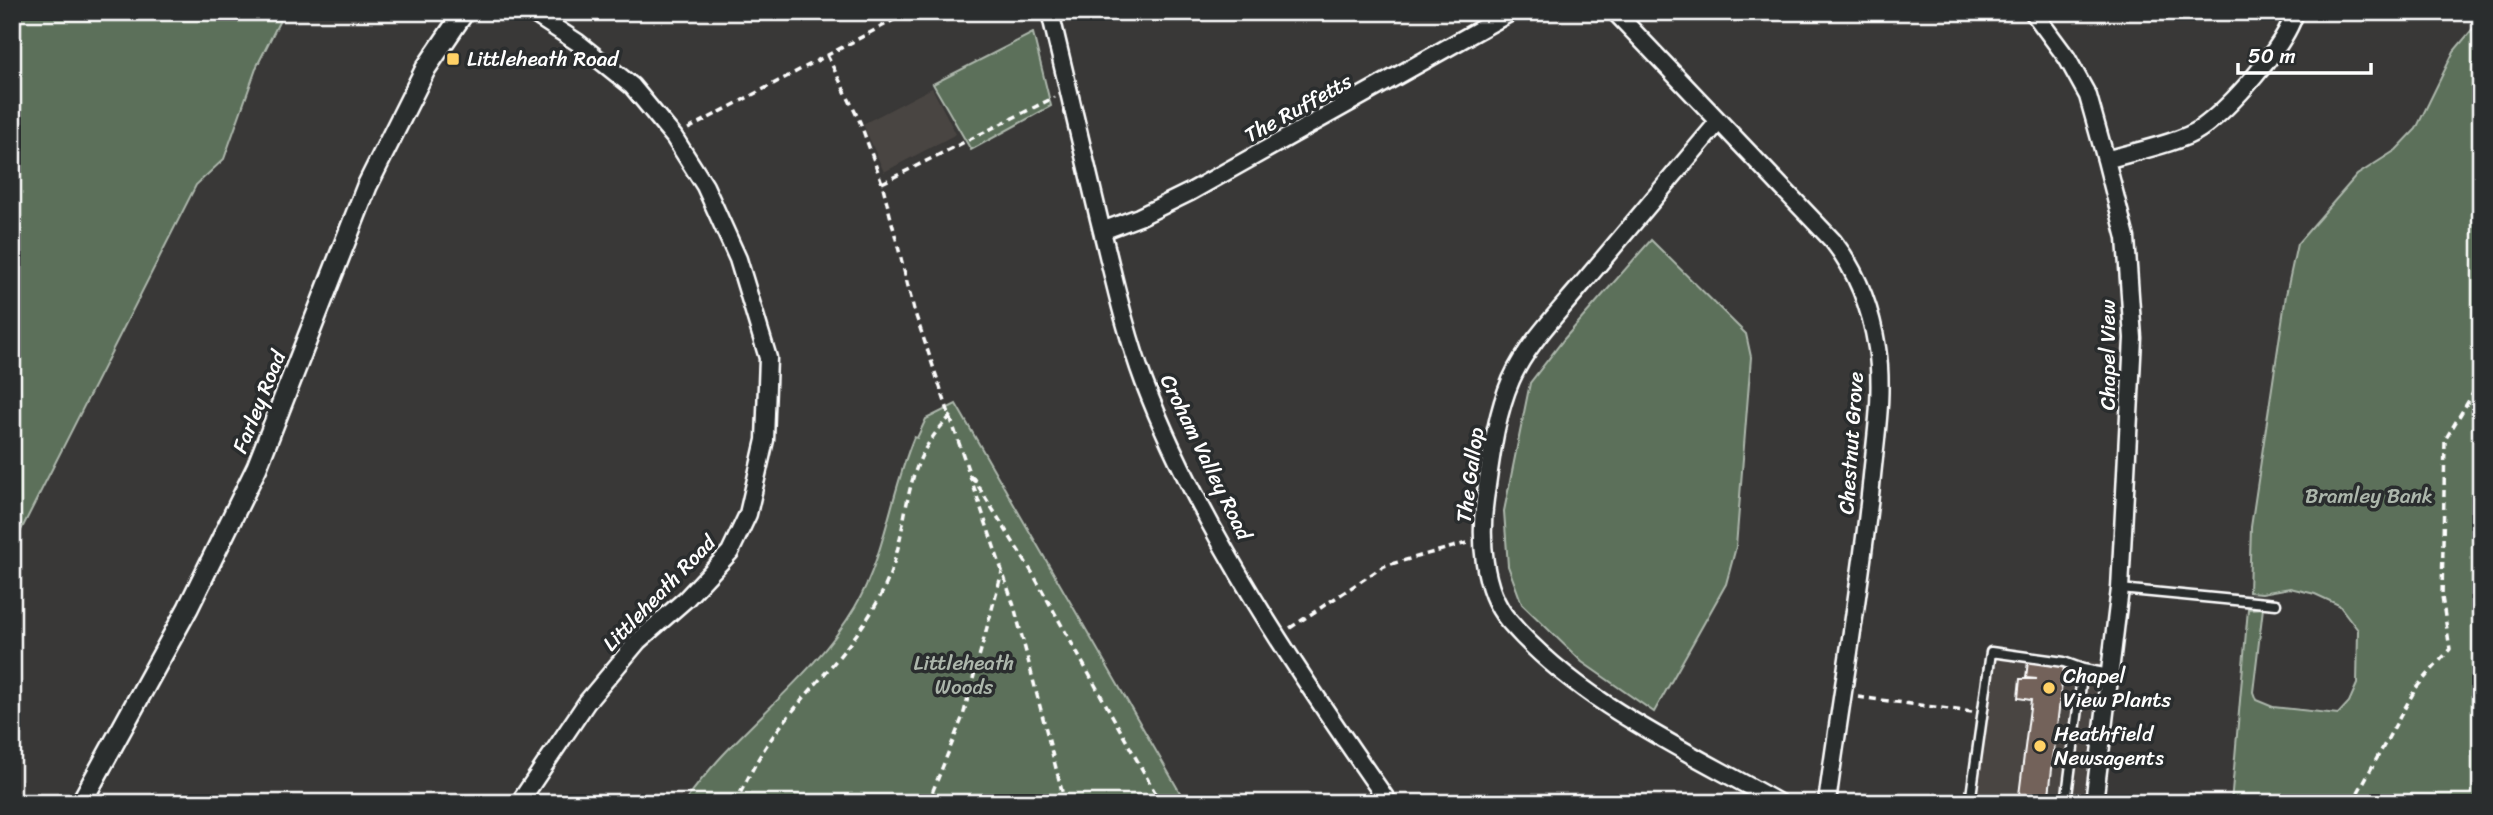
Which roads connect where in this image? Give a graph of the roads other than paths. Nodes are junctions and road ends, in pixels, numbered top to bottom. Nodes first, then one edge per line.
1 (464, 12) edge
2 (531, 12) edge
3 (1050, 12) edge
4 (1511, 12) edge
5 (1615, 12) edge
6 (2033, 12) edge
7 (2295, 12) edge
8 (1719, 121) junction
9 (2106, 160) junction
10 (1102, 231) junction
11 (2120, 589) junction
12 (2276, 604) dead end
13 (2083, 669) junction
14 (2112, 674) junction
15 (81, 803) edge
16 (519, 803) edge
17 (1389, 803) edge
18 (1779, 803) edge
19 (1827, 803) edge
20 (1970, 803) edge
21 (2066, 803) edge
22 (2094, 803) edge

1 - 15 street, Farley Road
2 - 16 street, Littleheath Road
3 - 10 street, Croham Valley Road
4 - 10 street, The Ruffetts
5 - 8 street, Chestnut Grove
6 - 9 street
7 - 9 street
8 - 18 street, The Gallop
8 - 19 street, Chestnut Grove
9 - 11 street, Chapel View
10 - 17 street, Croham Valley Road
11 - 12 lane
11 - 14 street, Chapel View
13 - 14 lane
13 - 20 lane
13 - 21 lane
14 - 22 street, Chapel View

